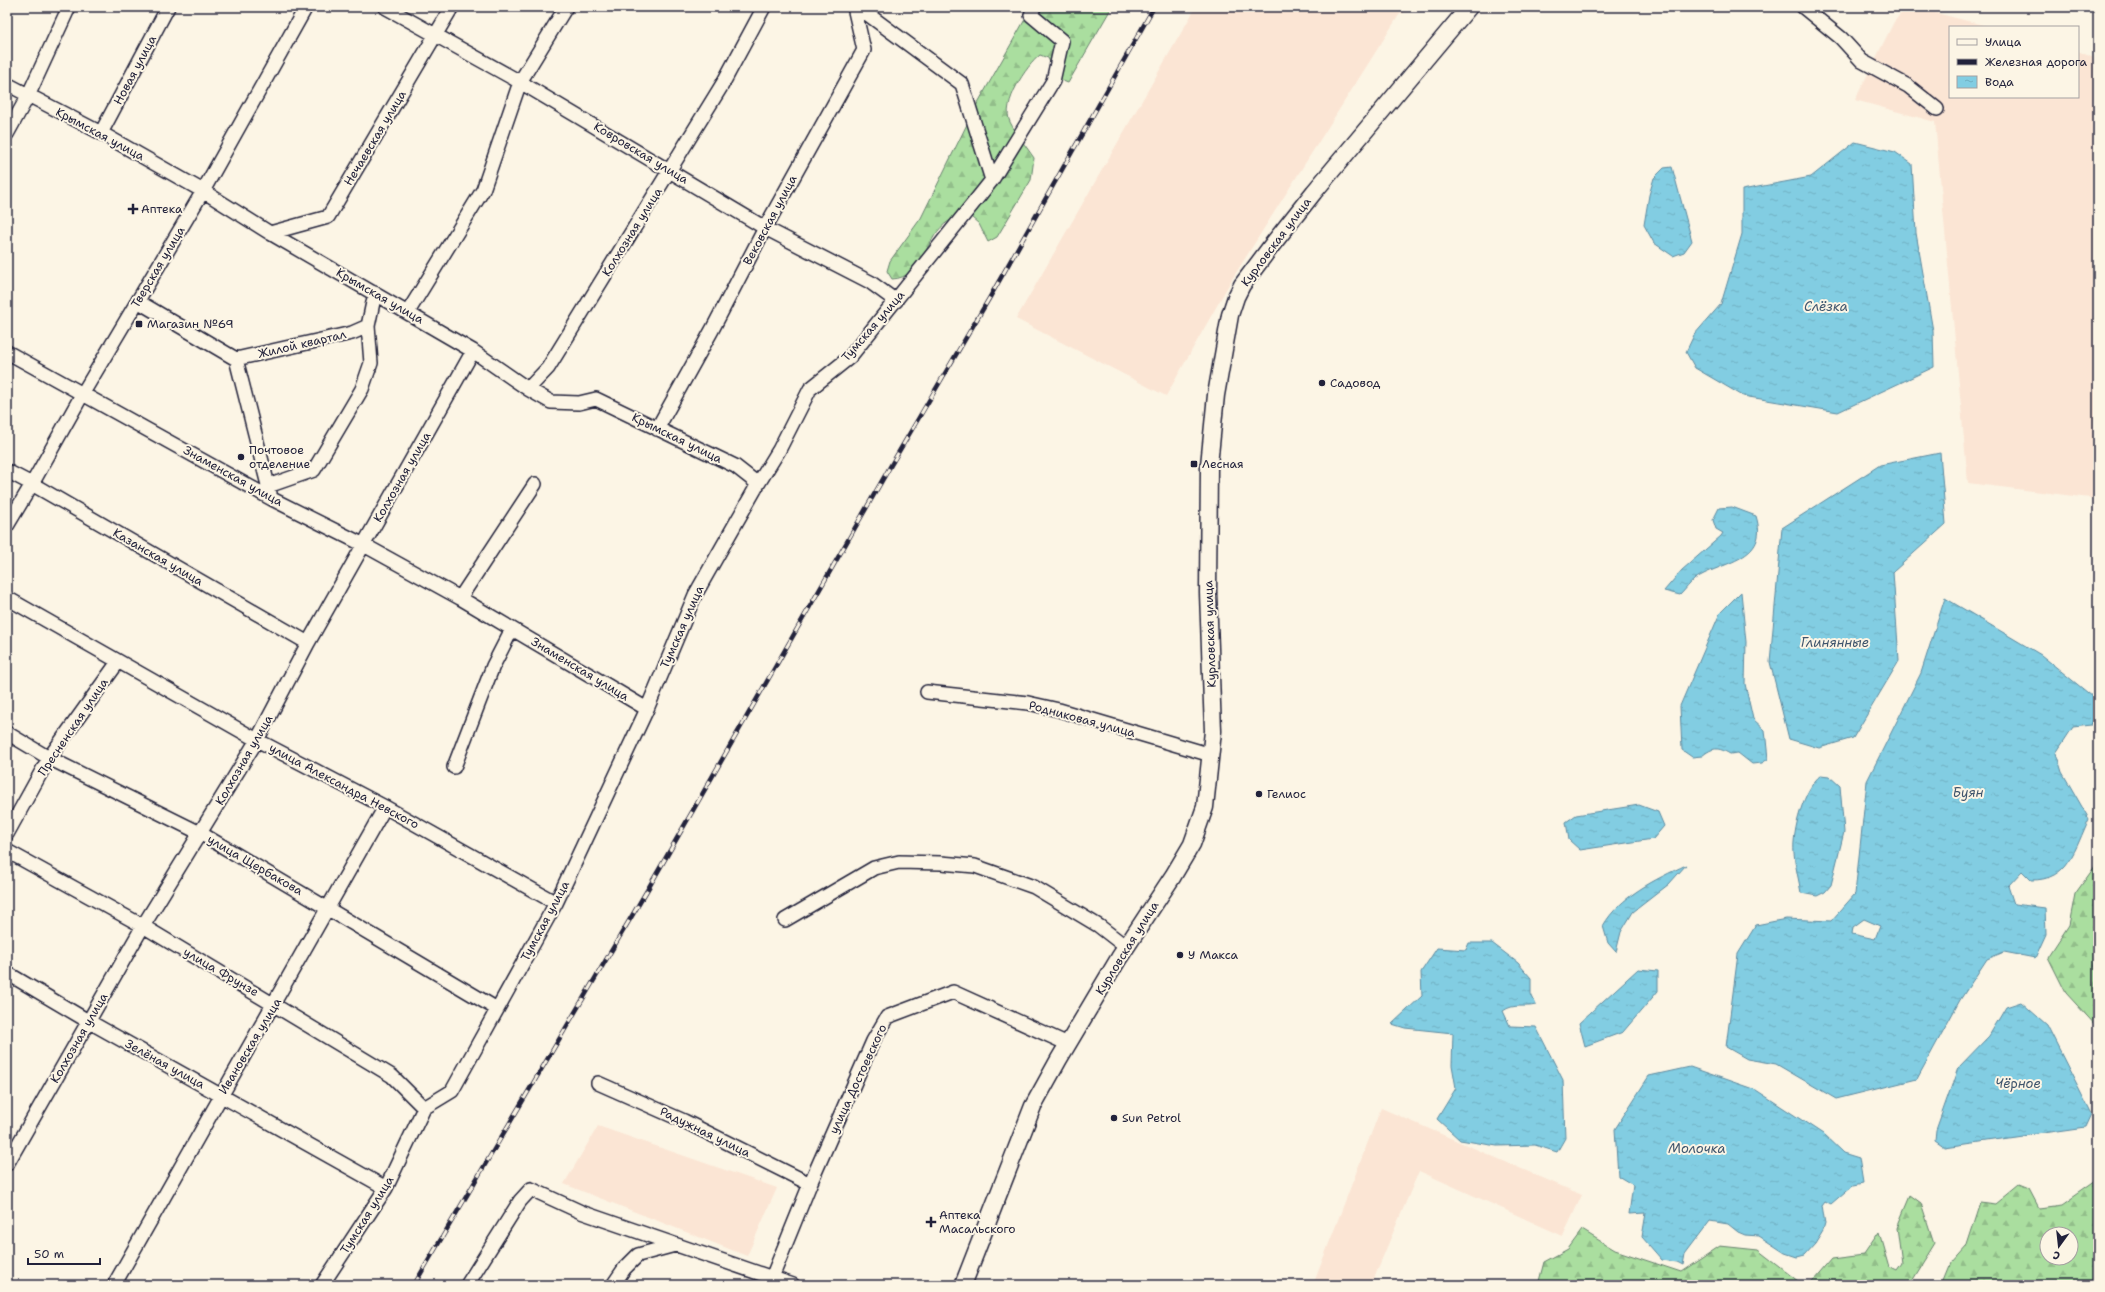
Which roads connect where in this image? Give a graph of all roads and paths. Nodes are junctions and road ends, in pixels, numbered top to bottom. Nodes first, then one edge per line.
1 (69, 7) edge
2 (168, 7) edge
3 (306, 7) edge
4 (385, 7) edge
5 (452, 7) edge
6 (566, 7) edge
7 (764, 7) edge
8 (854, 7) edge
9 (858, 7) edge
10 (1034, 7) edge
11 (1469, 7) edge
12 (1803, 7) edge
13 (436, 36) junction
14 (520, 82) junction
15 (7, 84) edge
16 (28, 96) junction
17 (1937, 109) dead end
18 (101, 133) junction
19 (7, 134) edge
20 (670, 170) junction
21 (992, 180) junction
22 (203, 192) junction
23 (765, 228) junction
24 (270, 233) junction
25 (375, 293) junction
26 (896, 301) junction
27 (138, 302) junction
28 (408, 312) junction
29 (368, 326) junction
30 (473, 351) junction
31 (7, 352) edge
32 (236, 359) junction
33 (528, 389) junction
34 (83, 393) junction
35 (657, 429) junction
36 (7, 471) edge
37 (32, 484) junction
38 (535, 484) dead end
39 (758, 484) junction
40 (268, 486) junction
41 (272, 499) junction
42 (7, 526) edge
43 (364, 545) junction
44 (7, 598) edge
45 (460, 598) junction
46 (512, 629) junction
47 (308, 643) junction
48 (118, 662) junction
49 (927, 692) dead end
50 (647, 709) junction
51 (7, 733) edge
52 (257, 740) junction
53 (1211, 755) junction
54 (49, 758) junction
55 (454, 767) dead end
56 (385, 806) junction
57 (200, 833) junction
58 (7, 834) edge
59 (7, 851) edge
60 (556, 902) junction
61 (329, 909) junction
62 (785, 920) dead end
63 (143, 926) junction
64 (1126, 947) junction
65 (7, 973) edge
66 (275, 1004) junction
67 (497, 1009) junction
68 (88, 1021) junction
69 (1068, 1044) junction
70 (598, 1083) dead end
71 (221, 1095) junction
72 (424, 1108) junction
73 (7, 1164) edge
74 (810, 1184) junction
75 (386, 1188) junction
76 (675, 1245) junction
77 (770, 1281) edge
78 (114, 1285) edge
79 (322, 1285) edge
80 (467, 1285) edge
81 (613, 1285) edge
82 (793, 1285) edge
83 (963, 1285) edge

1 - 16 street
2 - 18 street, Новая улица
3 - 22 street, Тверская улица
4 - 13 street, Ковровская улица
5 - 13 street, Нечаевская улица
6 - 14 street
7 - 20 street, Колхозная улица
8 - 23 street, Вековская улица
9 - 21 street
10 - 21 street, Тумская улица
11 - 53 main road, Курловская улица
12 - 17 street
13 - 14 street, Ковровская улица
13 - 24 street, Нечаевская улица
14 - 20 street, Ковровская улица
14 - 28 street
15 - 16 street, Крымская улица
16 - 18 street, Крымская улица
16 - 19 street
18 - 22 street, Крымская улица
20 - 23 street, Ковровская улица
20 - 33 street, Колхозная улица
21 - 26 street, Тумская улица
22 - 24 street, Крымская улица
22 - 27 street, Тверская улица
23 - 26 street, Ковровская улица
23 - 35 street, Вековская улица
24 - 25 street, Крымская улица
25 - 28 street, Крымская улица
25 - 29 street
26 - 39 street, Тумская улица
27 - 32 street
27 - 34 street, Тверская улица
28 - 30 street, Крымская улица
29 - 32 street, Жилой квартал
29 - 40 street
30 - 33 street, Крымская улица
30 - 43 street, Колхозная улица
31 - 34 street, Знаменская улица
32 - 40 street
33 - 35 street, Крымская улица
34 - 37 street, Тверская улица
34 - 41 street, Знаменская улица
35 - 39 street, Крымская улица
36 - 37 street, Казанская улица
37 - 42 street, Тверская улица
37 - 47 street, Казанская улица
38 - 45 street
39 - 50 street, Тумская улица
40 - 41 street
41 - 43 street, Знаменская улица
43 - 45 street, Знаменская улица
43 - 47 street, Колхозная улица
44 - 48 street, улица Александра Невского
45 - 46 street, Знаменская улица
46 - 50 street, Знаменская улица
46 - 55 street
47 - 52 street, Колхозная улица
48 - 52 street, улица Александра Невского
48 - 54 street, Пресненская улица
49 - 53 street, Родниковая улица
50 - 60 street, Тумская улица
51 - 54 street, улица Щербакова
52 - 56 street, улица Александра Невского
52 - 57 street, Колхозная улица
53 - 64 main road, Курловская улица
54 - 57 street, улица Щербакова
54 - 58 street, Пресненская улица
56 - 60 street, улица Александра Невского
56 - 61 street, Ивановская улица
57 - 61 street, улица Щербакова
57 - 63 street, Колхозная улица
59 - 63 street, улица Фрунзе
60 - 67 street, Тумская улица
61 - 66 street, Ивановская улица
61 - 67 street, улица Щербакова
62 - 64 street
63 - 66 street, улица Фрунзе
63 - 68 street, Колхозная улица
64 - 69 main road, Курловская улица
65 - 68 street, Зелёная улица
66 - 71 street, Ивановская улица
66 - 72 street, улица Фрунзе
67 - 72 street, Тумская улица
68 - 71 street, Зелёная улица
68 - 73 street, Колхозная улица
69 - 74 street, улица Достоевского
69 - 83 main road, Курловская улица
70 - 74 street, Радужная улица
71 - 75 street, Зелёная улица
71 - 78 street, Ивановская улица
72 - 75 street, Тумская улица
74 - 77 street, улица Достоевского
75 - 79 street, Тумская улица
76 - 77 street
76 - 80 street
76 - 81 street
77 - 82 street

